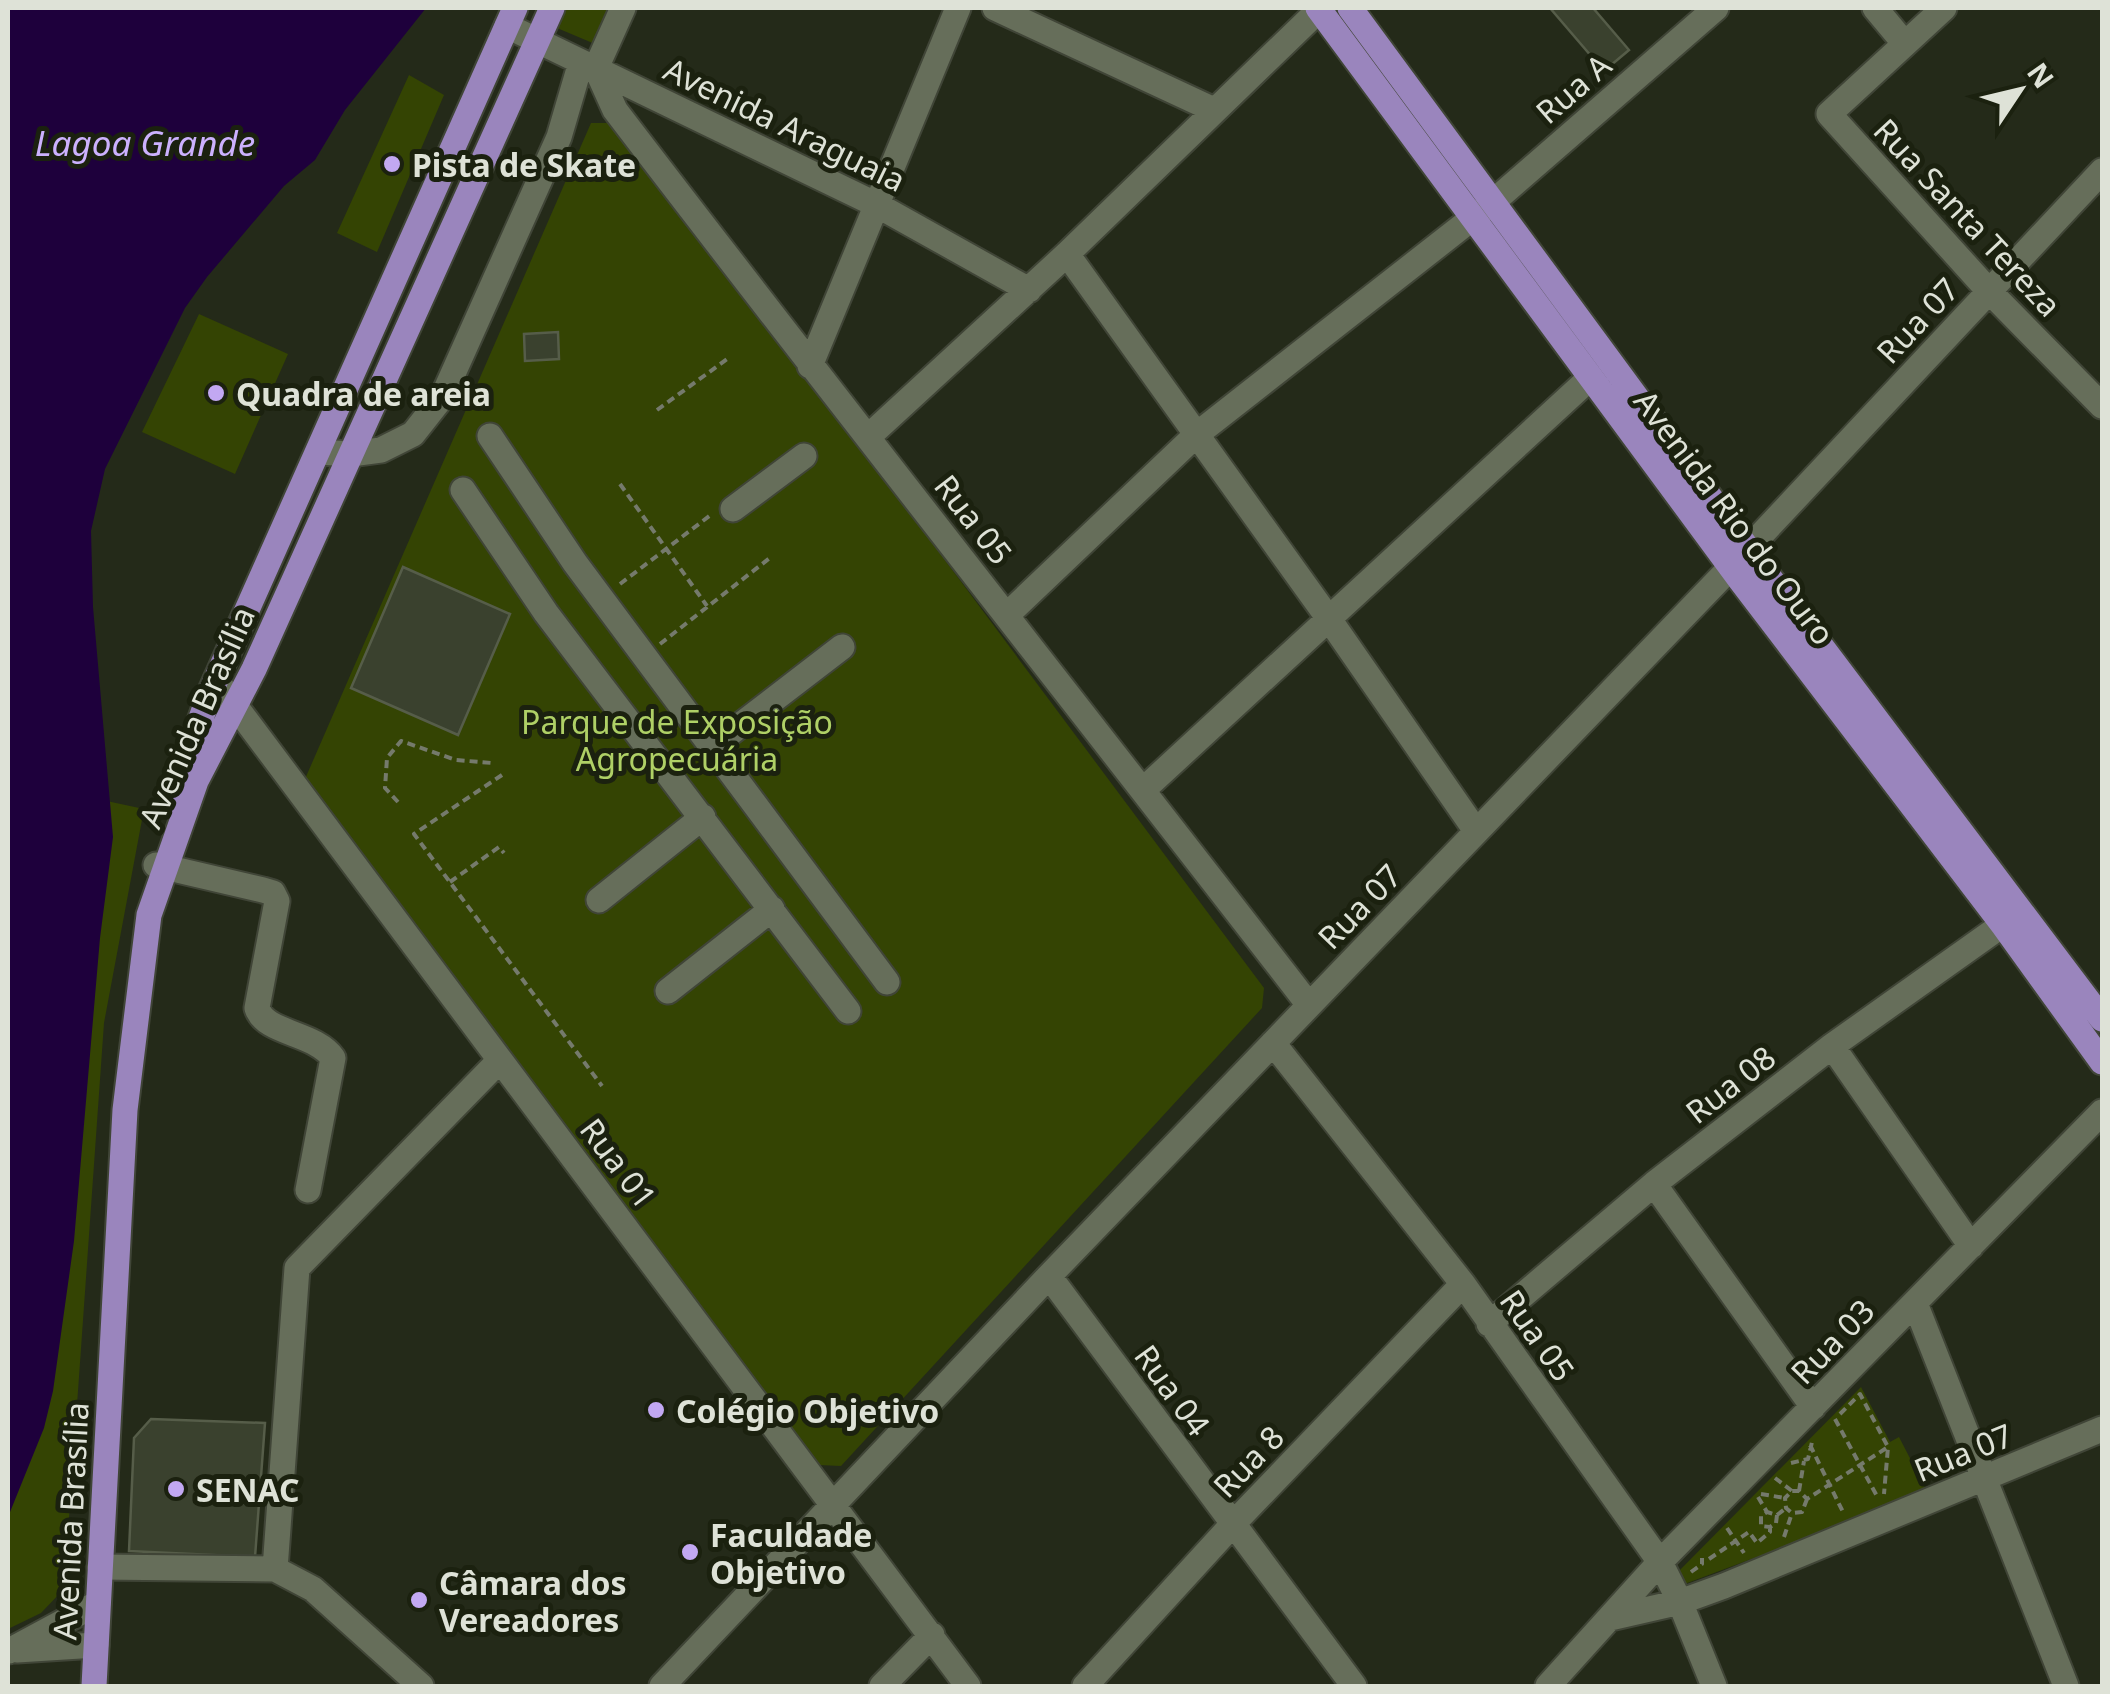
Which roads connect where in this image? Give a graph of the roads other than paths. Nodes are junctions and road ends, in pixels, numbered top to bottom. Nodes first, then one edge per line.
1 (552, 8) edge
2 (623, 8) edge
3 (958, 8) edge
4 (996, 8) edge
5 (1319, 8) edge
6 (1350, 8) edge
7 (1716, 8) edge
8 (1875, 8) edge
9 (1944, 8) edge
10 (511, 17) edge
11 (537, 40) junction
12 (1906, 44) junction
13 (589, 65) junction
14 (1214, 110) junction
15 (2102, 170) edge
16 (877, 204) junction
17 (1483, 210) junction
18 (1067, 254) junction
19 (1029, 290) junction
20 (1988, 290) junction
21 (379, 313) junction
22 (407, 329) junction
23 (810, 366) junction
24 (1590, 378) junction
25 (1641, 402) junction
26 (2102, 406) edge
27 (1621, 419) junction
28 (1196, 435) junction
29 (490, 436) dead end
30 (868, 436) junction
31 (318, 452) junction
32 (351, 454) junction
33 (804, 456) dead end
34 (464, 490) dead end
35 (723, 512) road end
36 (284, 528) junction
37 (311, 542) junction
38 (1739, 558) junction
39 (1008, 614) junction
40 (1330, 620) junction
41 (842, 647) dead end
42 (230, 648) junction
43 (254, 670) junction
44 (213, 686) junction
45 (236, 706) junction
46 (712, 747) junction
47 (1143, 790) junction
48 (702, 817) junction
49 (1476, 832) junction
50 (161, 866) junction
51 (598, 900) dead end
52 (772, 909) junction
53 (2013, 918) junction
54 (887, 982) dead end
55 (668, 992) dead end
56 (1309, 1005) junction
57 (848, 1011) dead end
58 (2102, 1019) edge
59 (1273, 1044) junction
60 (1832, 1046) junction
61 (500, 1060) junction
62 (2102, 1062) edge
63 (2102, 1112) edge
64 (1654, 1184) junction
65 (308, 1190) dead end
66 (1971, 1246) junction
67 (1049, 1276) junction
68 (1463, 1284) junction
69 (1915, 1303) junction
70 (1489, 1324) junction
71 (1818, 1419) junction
72 (2102, 1429) edge
73 (1986, 1478) junction
74 (834, 1503) junction
75 (1232, 1525) junction
76 (100, 1566) junction
77 (275, 1570) junction
78 (1678, 1579) junction
79 (98, 1603) junction
80 (1610, 1618) junction
81 (932, 1635) junction
82 (96, 1645) junction
83 (8, 1651) edge
84 (94, 1686) edge
85 (422, 1686) edge
86 (662, 1686) edge
87 (882, 1686) edge
88 (968, 1686) edge
89 (1084, 1686) edge
90 (1354, 1686) edge
91 (1548, 1686) edge
92 (1714, 1686) edge
93 (2066, 1686) edge

1 - 11 main road, Avenida Brasília
2 - 13 street
3 - 16 street
4 - 14 street
5 - 14 street
5 - 17 main road, Avenida Rio do Ouro
6 - 17 main road, Avenida Rio do Ouro
7 - 17 street, Rua A
8 - 12 street
9 - 12 street
10 - 11 street, Avenida Araguaia
10 - 21 main road, Avenida Brasília
11 - 13 street, Avenida Araguaia
11 - 22 main road, Avenida Brasília
12 - 20 street, Rua Santa Tereza
13 - 16 street, Avenida Araguaia
13 - 23 street, Rua 05
13 - 32 street
14 - 18 street
15 - 20 street, Rua 07
16 - 19 street, Avenida Araguaia
16 - 23 street
17 - 24 main road, Avenida Rio do Ouro
17 - 25 main road, Avenida Rio do Ouro
17 - 28 street, Rua A
18 - 19 street
18 - 28 street
19 - 30 street
20 - 26 street, Rua Santa Tereza
20 - 38 street, Rua 07
21 - 22 main road
21 - 31 main road, Avenida Brasília
22 - 32 main road, Avenida Brasília
23 - 30 street, Rua 05
24 - 27 main road, Avenida Rio do Ouro
24 - 40 street
25 - 27 main road
25 - 38 main road, Avenida Rio do Ouro
27 - 38 main road, Avenida Rio do Ouro
28 - 39 street, Rua A
28 - 40 street
29 - 46 street
30 - 39 street, Rua 05
31 - 32 street
31 - 36 main road, Avenida Brasília
32 - 37 main road, Avenida Brasília
33 - 35 street
34 - 48 street
36 - 37 main road
36 - 42 main road, Avenida Brasília
37 - 43 main road, Avenida Brasília
38 - 49 street, Rua 07
38 - 53 main road, Avenida Rio do Ouro
39 - 47 street, Rua 05
40 - 47 street
40 - 49 street
41 - 46 street
42 - 43 main road
42 - 44 main road, Avenida Brasília
43 - 45 main road, Avenida Brasília
44 - 45 street, Rua 01
44 - 50 main road, Avenida Brasília
45 - 50 main road, Avenida Brasília
45 - 61 street, Rua 01
46 - 54 street
47 - 56 street, Rua 05
48 - 51 street
48 - 52 street
49 - 56 street, Rua 07
50 - 65 street
50 - 76 main road, Avenida Brasília
52 - 55 street
52 - 57 street
53 - 58 main road, Avenida Rio do Ouro
53 - 60 street, Rua 08
53 - 62 main road, Avenida Rio do Ouro
56 - 59 street, Rua 07
59 - 67 street, Rua 07
59 - 68 street, Rua 05
60 - 64 street, Rua 08
60 - 66 street
61 - 74 street, Rua 01
61 - 77 street
63 - 66 street, Rua 03
64 - 70 street, Rua 08
64 - 71 street
66 - 69 street, Rua 03
67 - 74 street, Rua 07
67 - 75 street, Rua 04
68 - 70 street, Rua 05
68 - 75 street, Rua 8
69 - 71 street, Rua 03
69 - 73 street
70 - 78 street, Rua 05
71 - 78 street, Rua 03
72 - 73 street, Rua 07
73 - 78 street, Rua 07
73 - 93 street
74 - 81 street, Rua 01
74 - 86 street, Rua 07
75 - 89 street, Rua 8
75 - 90 street, Rua 04
76 - 77 street
76 - 79 main road, Avenida Brasília
77 - 85 street
78 - 80 street, Rua 03
78 - 80 street
78 - 92 street, Rua 05
79 - 82 main road, Avenida Brasília
79 - 83 street
80 - 91 street, Rua 03
81 - 87 street
81 - 88 street, Rua 01
82 - 83 street
82 - 84 main road, Avenida Brasília

